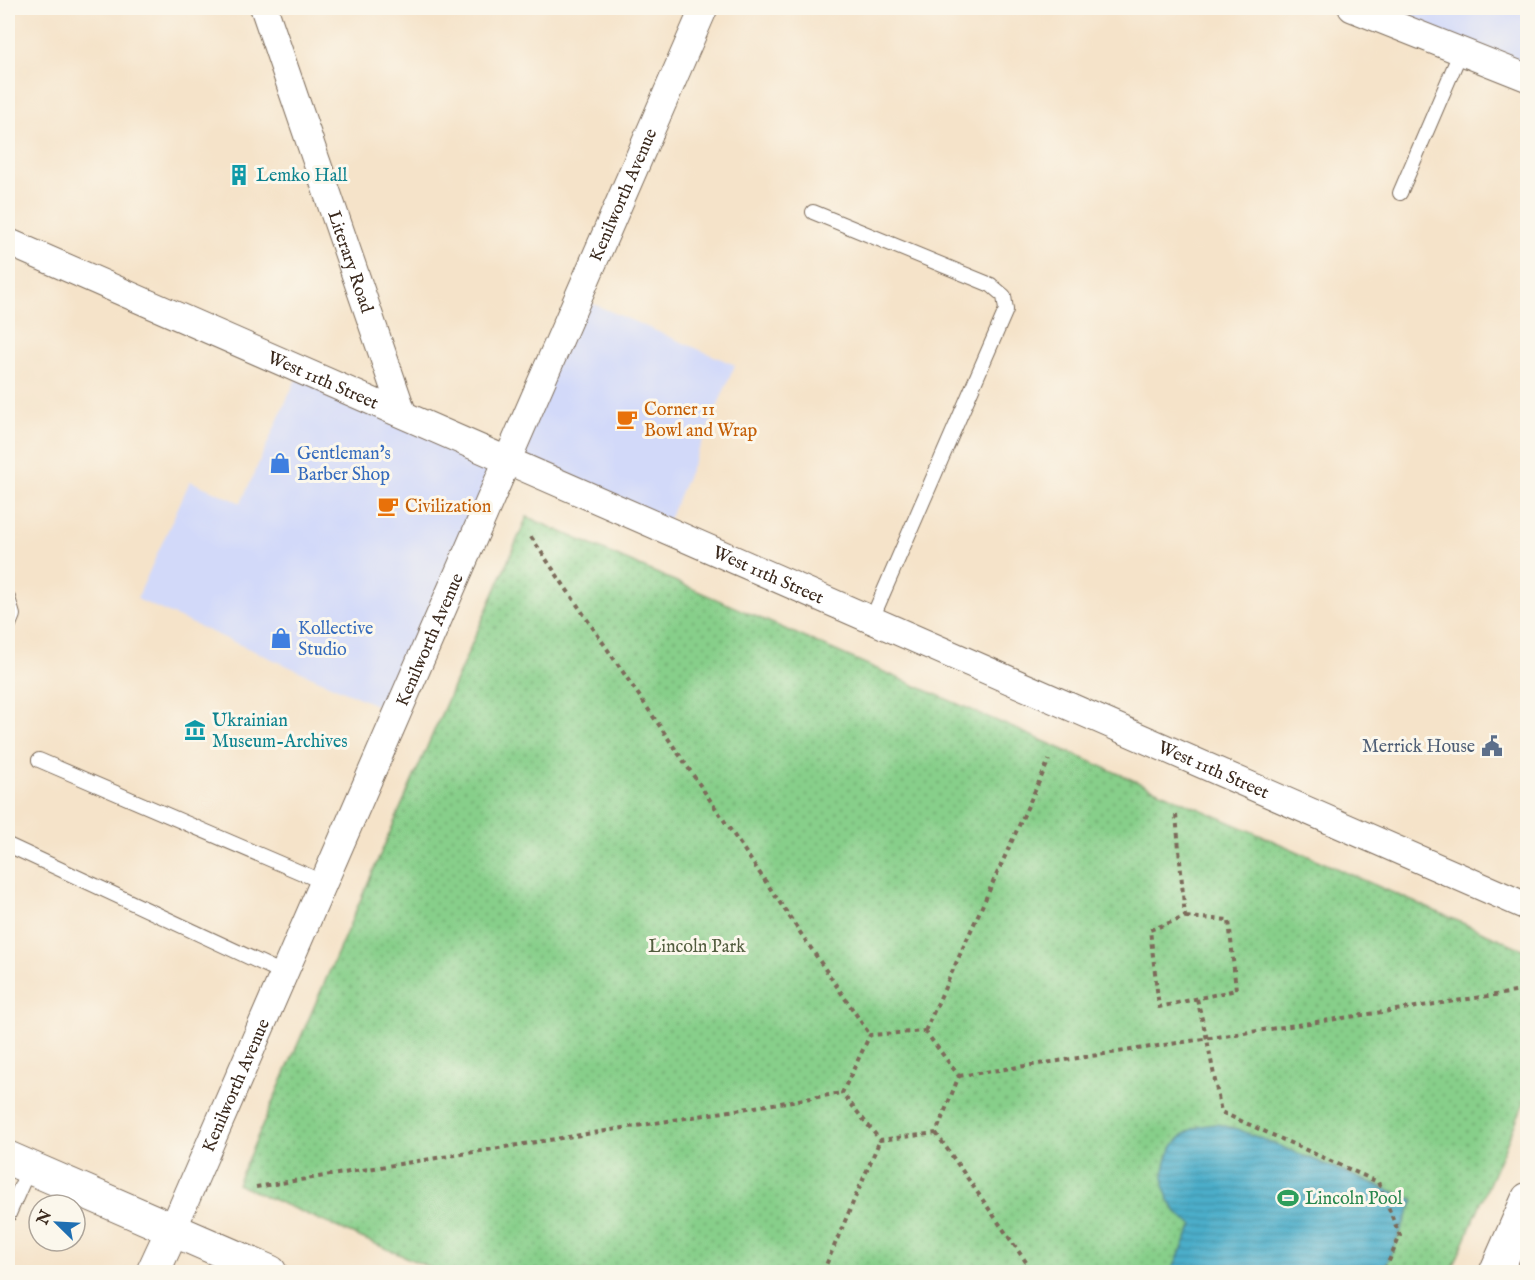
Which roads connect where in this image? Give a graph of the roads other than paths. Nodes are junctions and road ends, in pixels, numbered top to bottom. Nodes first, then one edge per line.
1 (264, 8) edge
2 (704, 8) edge
3 (1352, 8) edge
4 (1461, 51) junction
5 (1527, 78) edge
6 (1400, 193) dead end
7 (813, 212) dead end
8 (8, 242) edge
9 (403, 414) junction
10 (505, 461) junction
11 (8, 598) edge
12 (871, 621) junction
13 (8, 627) edge
14 (39, 760) dead end
15 (8, 845) edge
16 (323, 882) junction
17 (1527, 907) edge
18 (284, 973) junction
19 (18, 1163) edge
20 (1526, 1205) edge
21 (8, 1216) edge
22 (172, 1231) junction
23 (153, 1272) edge
24 (270, 1272) edge
25 (1496, 1272) edge

1 - 9 street, Literary Road
2 - 10 street, Kenilworth Avenue
3 - 4 street
4 - 5 street
4 - 6 lane
7 - 12 lane
8 - 9 street, West 11th Street
9 - 10 street, West 11th Street
10 - 12 street, West 11th Street
10 - 16 street, Kenilworth Avenue
11 - 13 lane
12 - 17 street, West 11th Street
14 - 16 lane
15 - 18 lane
16 - 18 street, Kenilworth Avenue
18 - 22 street, Kenilworth Avenue
19 - 21 lane
19 - 22 street
20 - 25 street
22 - 23 street, Kenilworth Avenue
22 - 24 street

